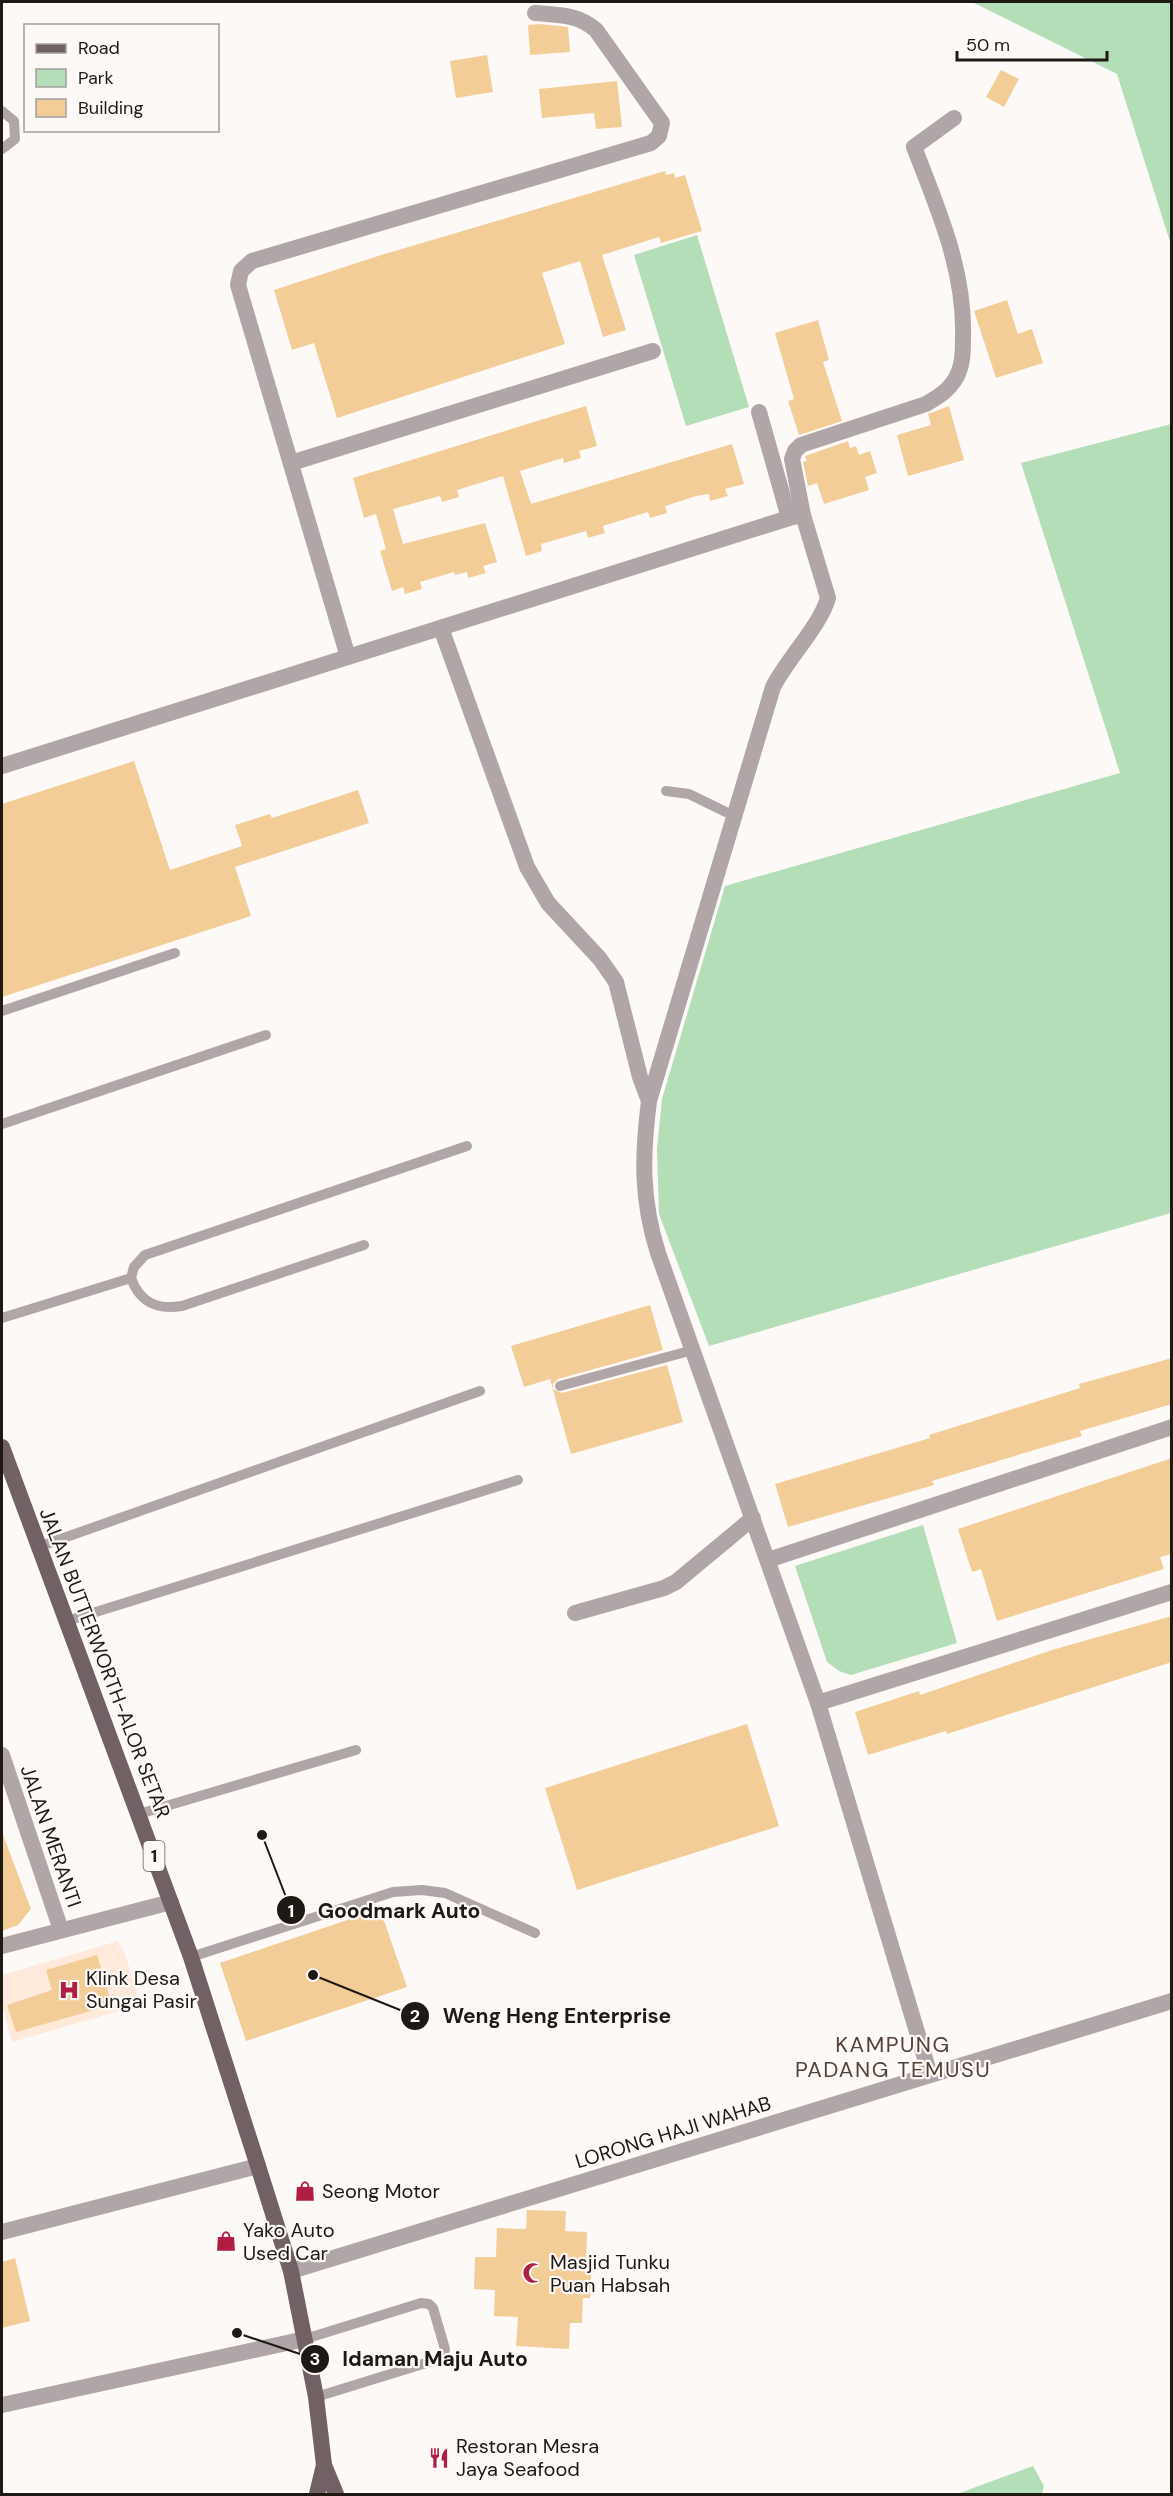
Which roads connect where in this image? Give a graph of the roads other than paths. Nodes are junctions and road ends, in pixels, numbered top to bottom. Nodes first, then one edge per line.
1 (535, 13) dead end
2 (2, 111) edge
3 (954, 118) dead end
4 (2, 149) edge
5 (653, 351) dead end
6 (759, 412) dead end
7 (291, 463) junction
8 (796, 517) junction
9 (441, 628) junction
10 (348, 657) junction
11 (2, 766) edge
12 (666, 791) dead end
13 (734, 816) junction
14 (175, 953) dead end
15 (2, 1011) edge
16 (266, 1035) dead end
17 (650, 1101) junction
18 (2, 1124) edge
19 (467, 1146) dead end
20 (364, 1245) dead end
21 (131, 1278) junction
22 (2, 1318) edge
23 (693, 1350) junction
24 (560, 1386) dead end
25 (480, 1391) dead end
26 (1172, 1427) edge
27 (2, 1447) edge
28 (518, 1480) dead end
29 (753, 1518) junction
30 (38, 1547) junction
31 (768, 1560) junction
32 (1172, 1592) edge
33 (574, 1613) dead end
34 (67, 1621) junction
35 (818, 1703) junction
36 (356, 1750) dead end
37 (2, 1755) edge
38 (139, 1814) junction
39 (171, 1902) junction
40 (61, 1930) junction
41 (535, 1933) dead end
42 (2, 1946) edge
43 (191, 1957) junction
44 (1172, 2001) edge
45 (930, 2075) junction
46 (258, 2166) junction
47 (2, 2232) edge
48 (291, 2271) junction
49 (305, 2339) junction
50 (316, 2397) junction
51 (2, 2405) edge
52 (324, 2465) junction
53 (317, 2494) edge
54 (336, 2494) edge

1 - 7 street
2 - 4 lane
3 - 8 street
5 - 7 street
6 - 8 street
7 - 10 street
8 - 9 street
8 - 13 street
9 - 10 street
9 - 17 street
10 - 11 street
12 - 13 lane
13 - 17 street
14 - 15 lane
16 - 18 lane
17 - 23 street
19 - 21 lane
20 - 21 lane
21 - 22 lane
23 - 24 lane
23 - 29 street
25 - 30 lane
26 - 31 street
27 - 30 main road, JALAN BUTTERWORTH-ALOR SETAR / 1
28 - 34 lane
29 - 31 street
29 - 33 street
30 - 34 main road, JALAN BUTTERWORTH-ALOR SETAR / 1
31 - 35 street
32 - 35 street
34 - 38 main road, JALAN BUTTERWORTH-ALOR SETAR / 1
35 - 45 street
36 - 38 lane
37 - 40 street, JALAN MERANTI
38 - 39 main road, JALAN BUTTERWORTH-ALOR SETAR / 1
39 - 40 street
39 - 43 main road, JALAN BUTTERWORTH-ALOR SETAR / 1
40 - 42 street
41 - 43 lane
43 - 46 main road, JALAN BUTTERWORTH-ALOR SETAR / 1
44 - 45 street, LORONG HAJI WAHAB
45 - 48 street, LORONG HAJI WAHAB
46 - 47 street
46 - 48 main road, JALAN BUTTERWORTH-ALOR SETAR / 1
48 - 49 main road, 1
49 - 50 main road, 1
49 - 50 lane
49 - 51 street
50 - 52 main road, 1
52 - 53 main road, 1
52 - 54 main road, 1

